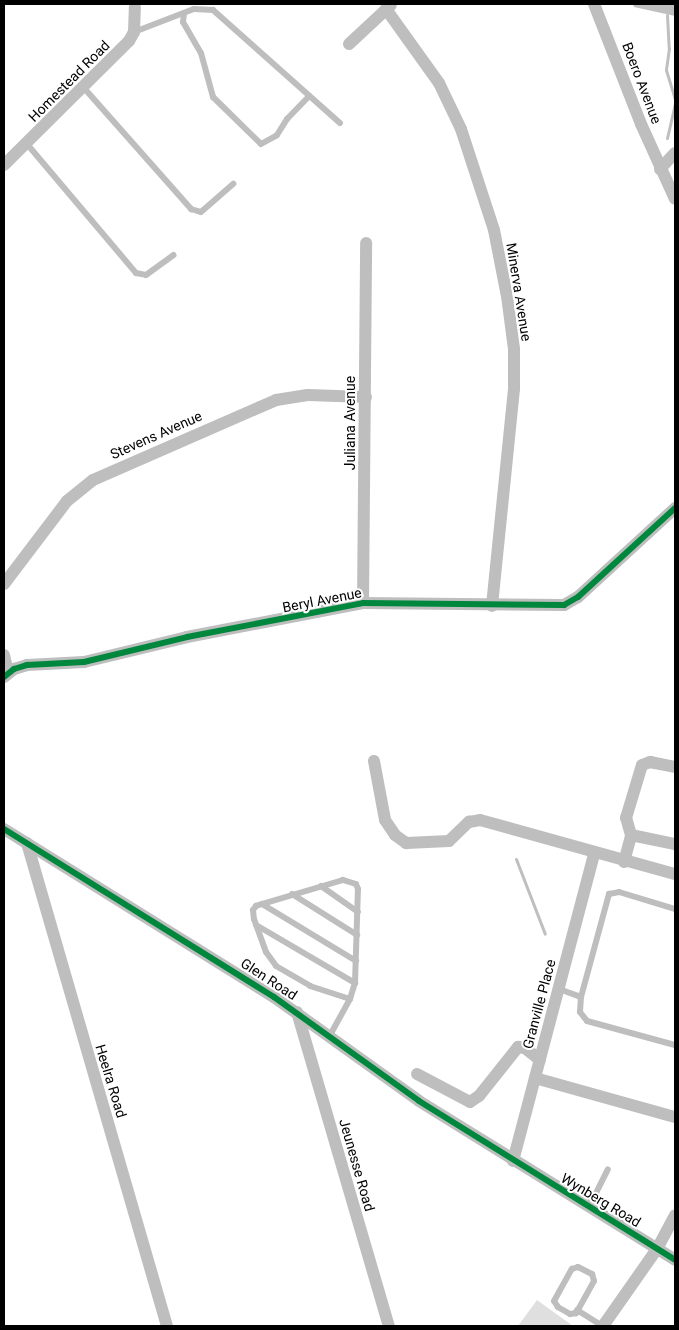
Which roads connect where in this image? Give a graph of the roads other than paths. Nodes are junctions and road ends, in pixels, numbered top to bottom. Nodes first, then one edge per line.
1 (594, 4) edge
2 (389, 6) edge
3 (135, 7) dead end
4 (184, 13) junction
5 (134, 32) junction
6 (349, 44) dead end
7 (84, 88) junction
8 (309, 96) junction
9 (340, 123) dead end
10 (27, 144) junction
11 (675, 153) edge
12 (4, 165) edge
13 (660, 169) junction
14 (233, 184) dead end
15 (675, 200) edge
16 (366, 243) dead end
17 (174, 255) dead end
18 (366, 397) junction
19 (675, 508) edge
20 (4, 584) edge
21 (363, 603) junction
22 (492, 606) junction
23 (4, 655) edge
24 (6, 675) edge
25 (374, 761) dead end
26 (675, 766) edge
27 (4, 829) edge
28 (631, 835) junction
29 (27, 843) junction
30 (675, 844) edge
31 (594, 854) junction
32 (624, 862) junction
33 (675, 874) edge
34 (321, 886) junction
35 (292, 894) junction
36 (262, 904) junction
37 (675, 909) edge
38 (358, 912) junction
39 (256, 926) junction
40 (357, 935) junction
41 (356, 961) junction
42 (355, 983) junction
43 (559, 989) junction
44 (581, 996) junction
45 (350, 999) junction
46 (297, 1012) junction
47 (329, 1037) junction
48 (675, 1044) edge
49 (540, 1060) junction
50 (417, 1074) dead end
51 (535, 1078) junction
52 (675, 1117) edge
53 (513, 1161) junction
54 (608, 1169) dead end
55 (589, 1207) junction
56 (675, 1214) edge
57 (657, 1249) junction
58 (675, 1260) edge
59 (578, 1310) junction
60 (167, 1326) edge
61 (389, 1326) edge
62 (603, 1326) edge

1 - 13 street, Boero Avenue
2 - 6 street
2 - 22 street, Minerva Avenue
3 - 5 street
4 - 5 lane
4 - 8 lane
4 - 8 lane
5 - 7 street, Homestead Road
7 - 10 street, Homestead Road
7 - 14 lane
8 - 9 lane
10 - 12 street, Homestead Road
10 - 17 lane
11 - 13 street
13 - 15 street, Boero Avenue
16 - 18 street, Juliana Avenue
18 - 20 street, Stevens Avenue
18 - 21 street, Juliana Avenue
19 - 22 street, Beryl Avenue
21 - 22 street, Beryl Avenue
21 - 24 street, Beryl Avenue
23 - 24 street
25 - 31 street
26 - 28 street
27 - 29 street, Glen Road
28 - 30 street
28 - 32 street
29 - 46 street, Glen Road
29 - 60 street, Heelra Road
31 - 32 street
31 - 43 street, Granville Place
32 - 33 street
34 - 35 lane
34 - 38 lane
34 - 38 lane
35 - 36 lane
35 - 40 lane
36 - 39 lane
36 - 41 lane
37 - 44 lane
38 - 40 lane
39 - 42 lane
39 - 45 lane
40 - 41 lane
41 - 42 lane
42 - 45 lane
43 - 44 lane
43 - 49 street, Granville Place
44 - 48 lane
45 - 47 lane
46 - 47 street, Glen Road
46 - 61 street, Jeunesse Road
47 - 53 street, Glen Road
49 - 50 street
49 - 51 street, Granville Place
51 - 52 street
51 - 53 street, Granville Place
53 - 55 street, Wynberg Road
54 - 55 lane
55 - 57 street, Wynberg Road
56 - 57 street
57 - 58 street, Wynberg Road
57 - 62 street
59 - 59 lane
59 - 62 lane

